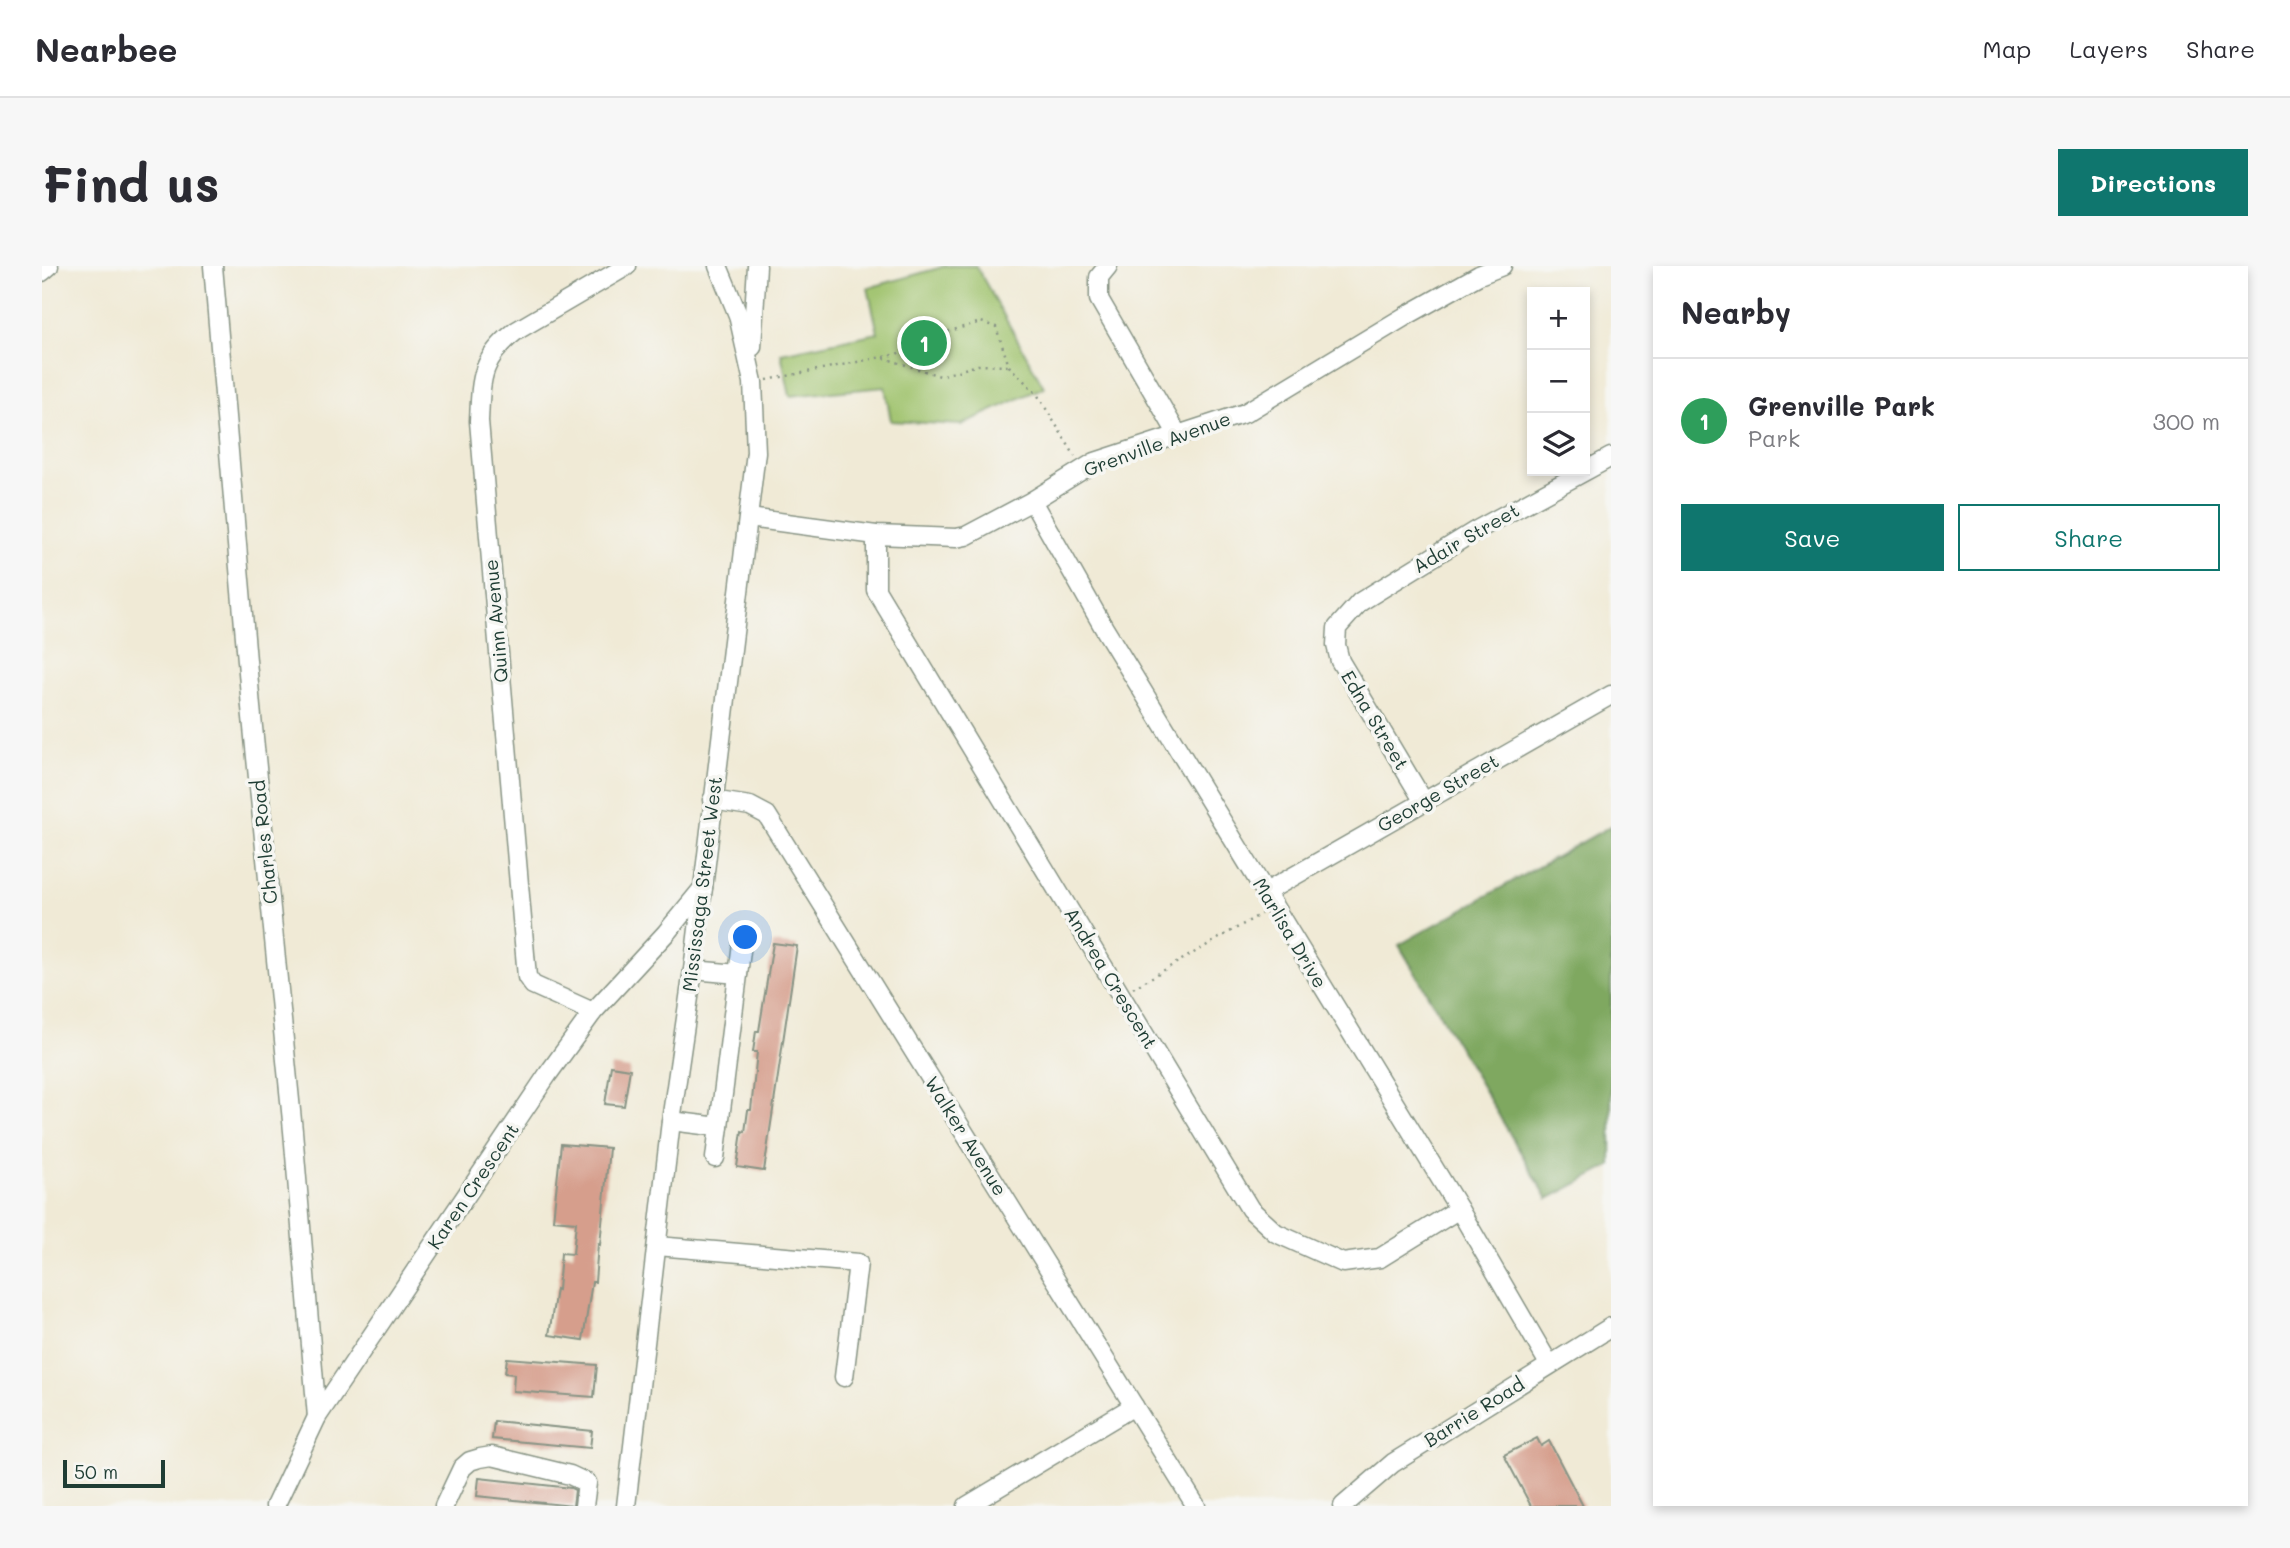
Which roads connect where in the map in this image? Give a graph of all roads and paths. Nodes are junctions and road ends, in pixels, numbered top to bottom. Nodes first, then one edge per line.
1 (49, 266) edge
2 (213, 266) edge
3 (627, 266) edge
4 (718, 266) edge
5 (757, 266) edge
6 (1108, 266) edge
7 (1502, 266) edge
8 (42, 272) edge
9 (881, 357) junction
10 (1009, 366) junction
11 (752, 377) junction
12 (1178, 435) junction
13 (1611, 457) edge
14 (1082, 468) junction
15 (1032, 500) junction
16 (749, 518) junction
17 (876, 535) junction
18 (1360, 602) joint
19 (1611, 695) edge
20 (712, 800) junction
21 (1424, 802) junction
22 (703, 888) junction
23 (1270, 900) junction
24 (743, 935) dead end
25 (692, 970) junction
26 (738, 974) junction
27 (1121, 995) junction
28 (593, 1012) junction
29 (671, 1121) junction
30 (719, 1127) junction
31 (715, 1158) dead end
32 (1459, 1209) junction
33 (657, 1246) junction
34 (1611, 1327) edge
35 (1549, 1364) junction
36 (844, 1377) dead end
37 (1134, 1406) junction
38 (317, 1417) junction
39 (275, 1506) edge
40 (444, 1506) edge
41 (584, 1506) edge
42 (626, 1506) edge
43 (967, 1506) edge
44 (1196, 1506) edge
45 (1343, 1506) edge

1 - 8 street
2 - 38 street, Charles Road
3 - 28 street, Quinn Avenue
4 - 11 street, Mississaga Street West
5 - 11 street
6 - 12 street
7 - 12 street, Grenville Avenue
9 - 10 path
9 - 10 path
9 - 11 path
10 - 14 path
11 - 16 street, Mississaga Street West
12 - 14 street, Grenville Avenue
13 - 18 street, Adair Street
14 - 15 street, Grenville Avenue
15 - 17 street, Grenville Avenue
15 - 23 street, Marlisa Drive
16 - 17 street, Grenville Avenue
16 - 20 street, Mississaga Street West
17 - 27 street, Andrea Crescent
18 - 21 street, Edna Street
19 - 21 street, George Street
20 - 22 street, Mississaga Street West
20 - 37 street, Walker Avenue
21 - 23 street, George Street
22 - 25 street, Mississaga Street West
22 - 28 street, Karen Crescent
23 - 27 path
23 - 32 street, Marlisa Drive
24 - 26 street
25 - 26 street
25 - 29 street, Mississaga Street West
26 - 30 street
27 - 32 street, Andrea Crescent
28 - 38 street, Karen Crescent
29 - 30 street
29 - 33 street, Mississaga Street West
30 - 31 street
32 - 35 street, Marlisa Drive
33 - 36 street
33 - 42 street, Mississaga Street West
34 - 35 street, Barrie Road
35 - 45 street, Barrie Road
37 - 43 street
37 - 44 street, Walker Avenue
38 - 39 street, Karen Crescent
40 - 41 street

